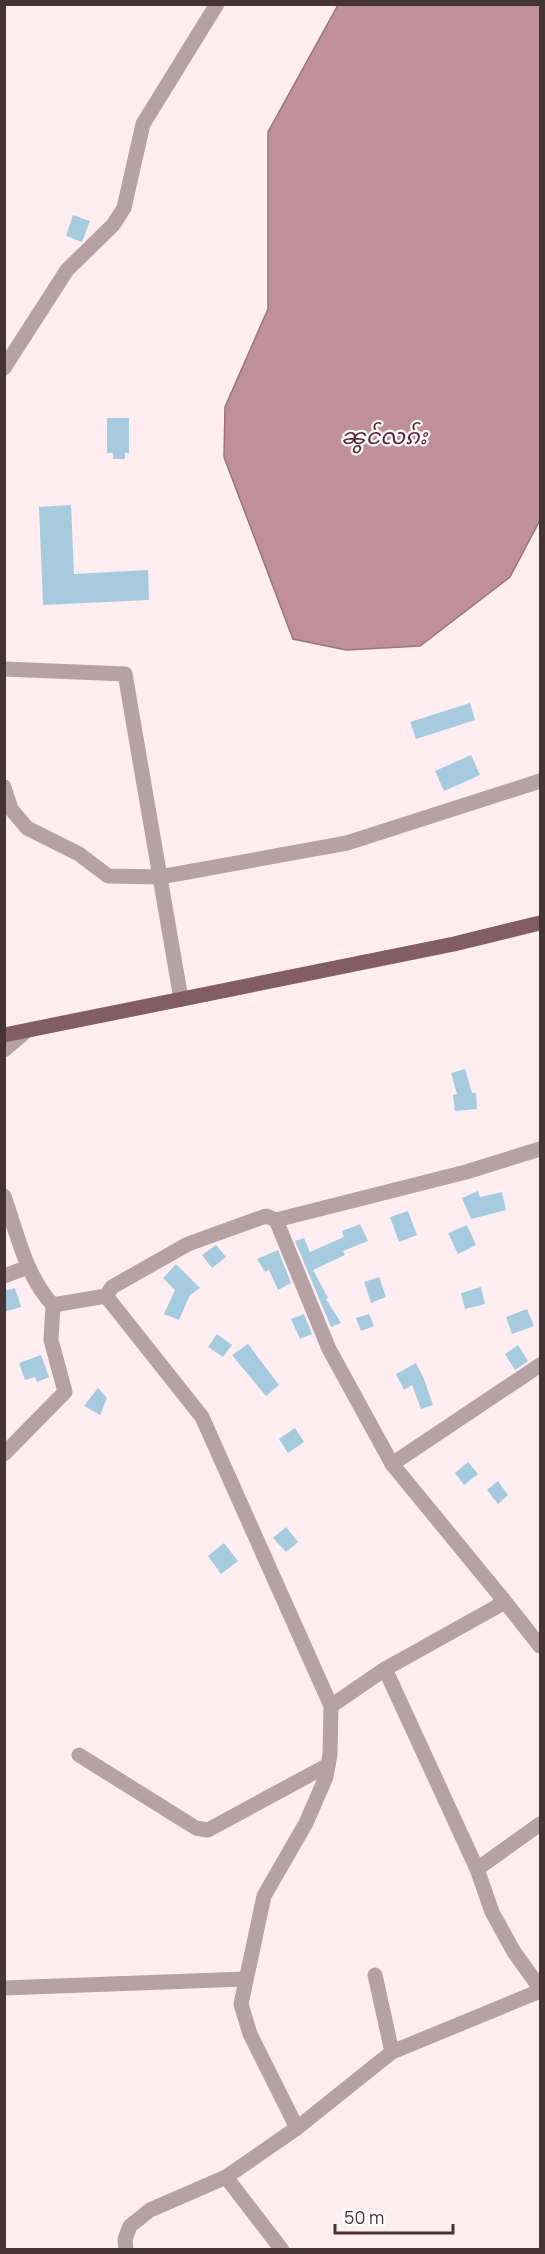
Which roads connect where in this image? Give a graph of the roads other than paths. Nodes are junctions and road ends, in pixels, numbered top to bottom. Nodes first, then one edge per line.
1 (217, 4) edge
2 (4, 368) edge
3 (4, 669) edge
4 (540, 781) edge
5 (4, 788) edge
6 (160, 877) junction
7 (540, 923) edge
8 (182, 999) junction
9 (24, 1033) junction
10 (4, 1035) edge
11 (4, 1050) edge
12 (540, 1149) edge
13 (4, 1196) edge
14 (276, 1220) junction
15 (28, 1267) junction
16 (4, 1276) edge
17 (106, 1296) junction
18 (53, 1305) junction
19 (540, 1365) edge
20 (4, 1454) edge
21 (392, 1464) junction
22 (502, 1598) junction
23 (540, 1646) edge
24 (386, 1669) junction
25 (330, 1706) junction
26 (79, 1755) dead end
27 (328, 1765) junction
28 (540, 1824) edge
29 (477, 1869) junction
30 (375, 1975) dead end
31 (245, 1979) junction
32 (4, 1988) edge
33 (540, 1990) edge
34 (392, 2052) junction
35 (297, 2127) junction
36 (226, 2177) junction
37 (126, 2250) edge
38 (282, 2250) edge

1 - 2 street
3 - 6 street
4 - 6 street
5 - 6 street
6 - 8 street
7 - 8 main road
8 - 9 main road
9 - 10 main road
9 - 11 street
12 - 14 street
13 - 15 street
14 - 17 street
14 - 21 street
15 - 16 street
15 - 18 street
17 - 18 street
17 - 25 street
18 - 20 street
19 - 21 street
21 - 22 street
22 - 23 street
22 - 24 street
24 - 25 street
24 - 29 street
25 - 27 street
26 - 27 street
27 - 31 street
28 - 29 street
29 - 33 street
30 - 34 street
31 - 32 street
31 - 35 street
33 - 34 street
34 - 35 street
35 - 36 street
36 - 37 street
36 - 38 street

